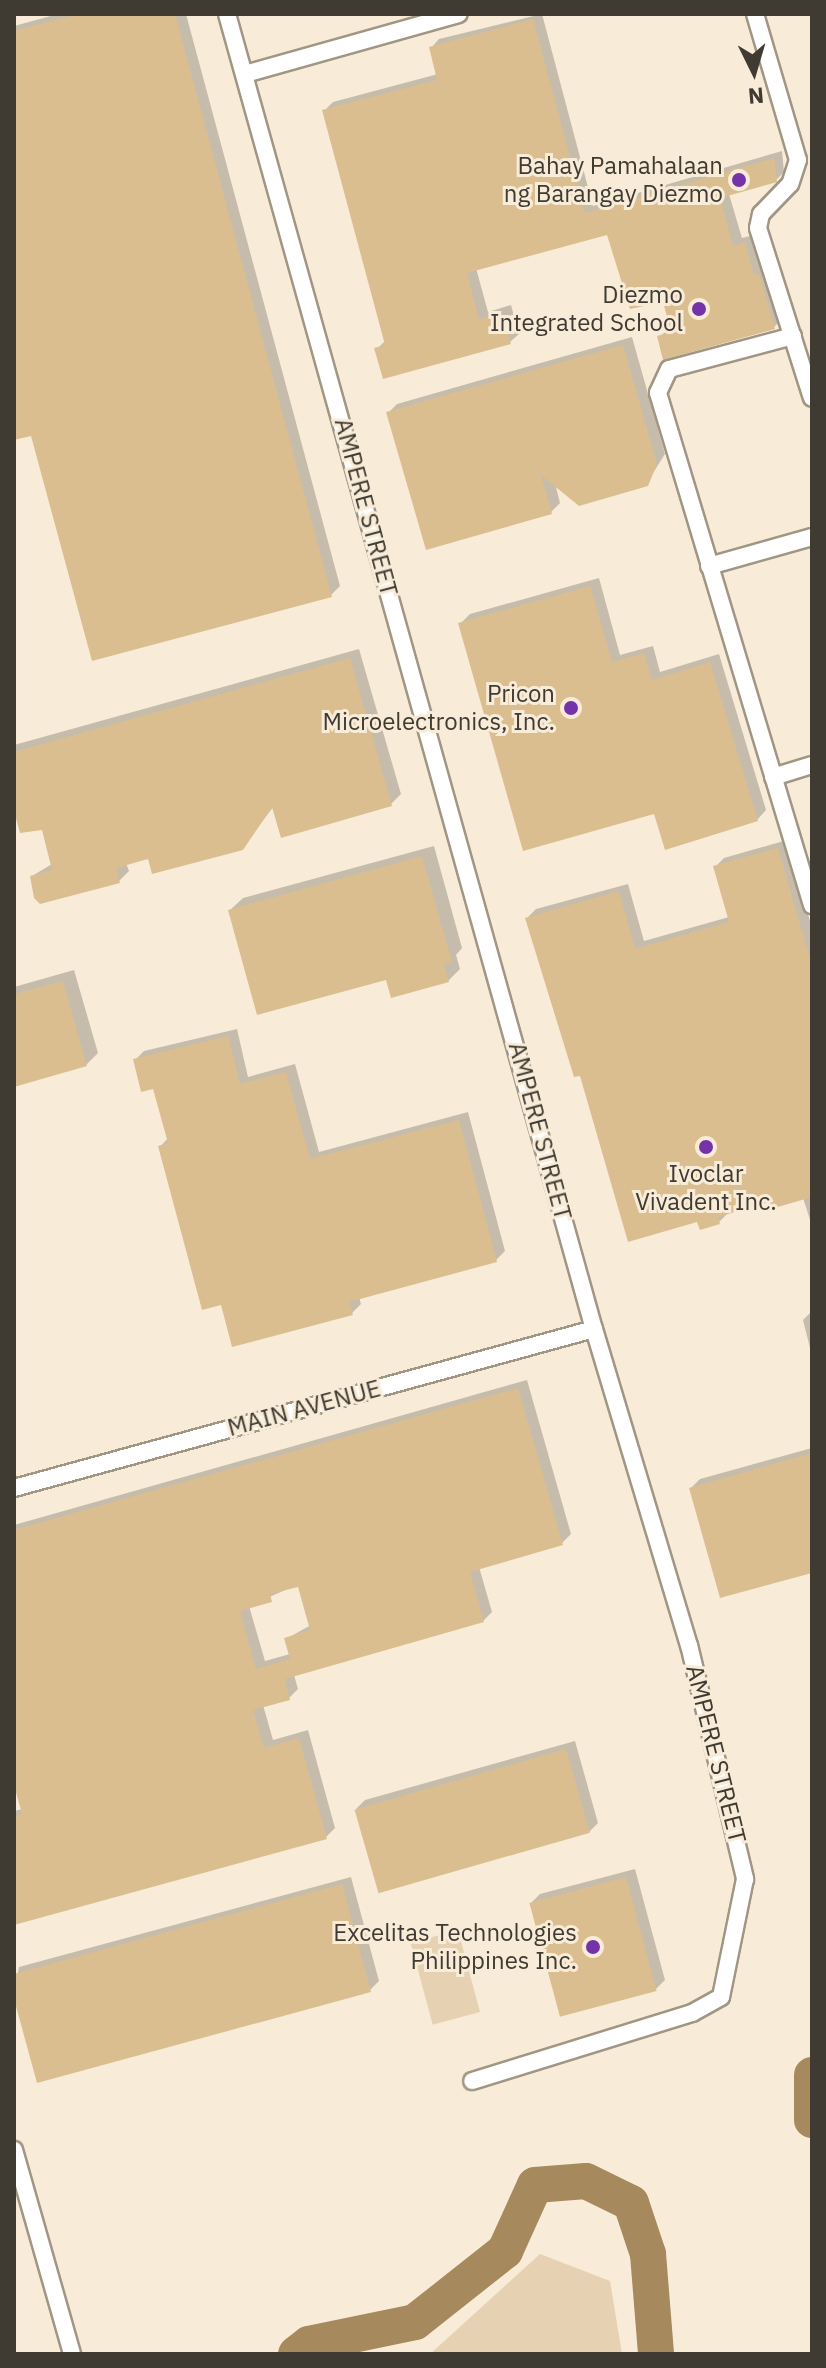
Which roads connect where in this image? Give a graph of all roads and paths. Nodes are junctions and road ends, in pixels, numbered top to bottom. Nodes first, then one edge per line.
1 (227, 14) edge
2 (459, 14) edge
3 (755, 14) edge
4 (245, 74) junction
5 (793, 336) junction
6 (812, 398) edge
7 (812, 537) edge
8 (709, 566) junction
9 (812, 765) edge
10 (773, 777) junction
11 (812, 905) edge
12 (594, 1329) junction
13 (14, 1488) edge
14 (472, 2081) dead end
15 (14, 2150) edge
16 (72, 2354) edge

1 - 4 street, AMPERE STREET
2 - 4 street
3 - 5 street
4 - 12 street, AMPERE STREET
5 - 6 street
5 - 8 street
7 - 8 street
8 - 10 street
9 - 10 street
10 - 11 street
12 - 13 street, MAIN AVENUE
12 - 14 street, AMPERE STREET
15 - 16 street

